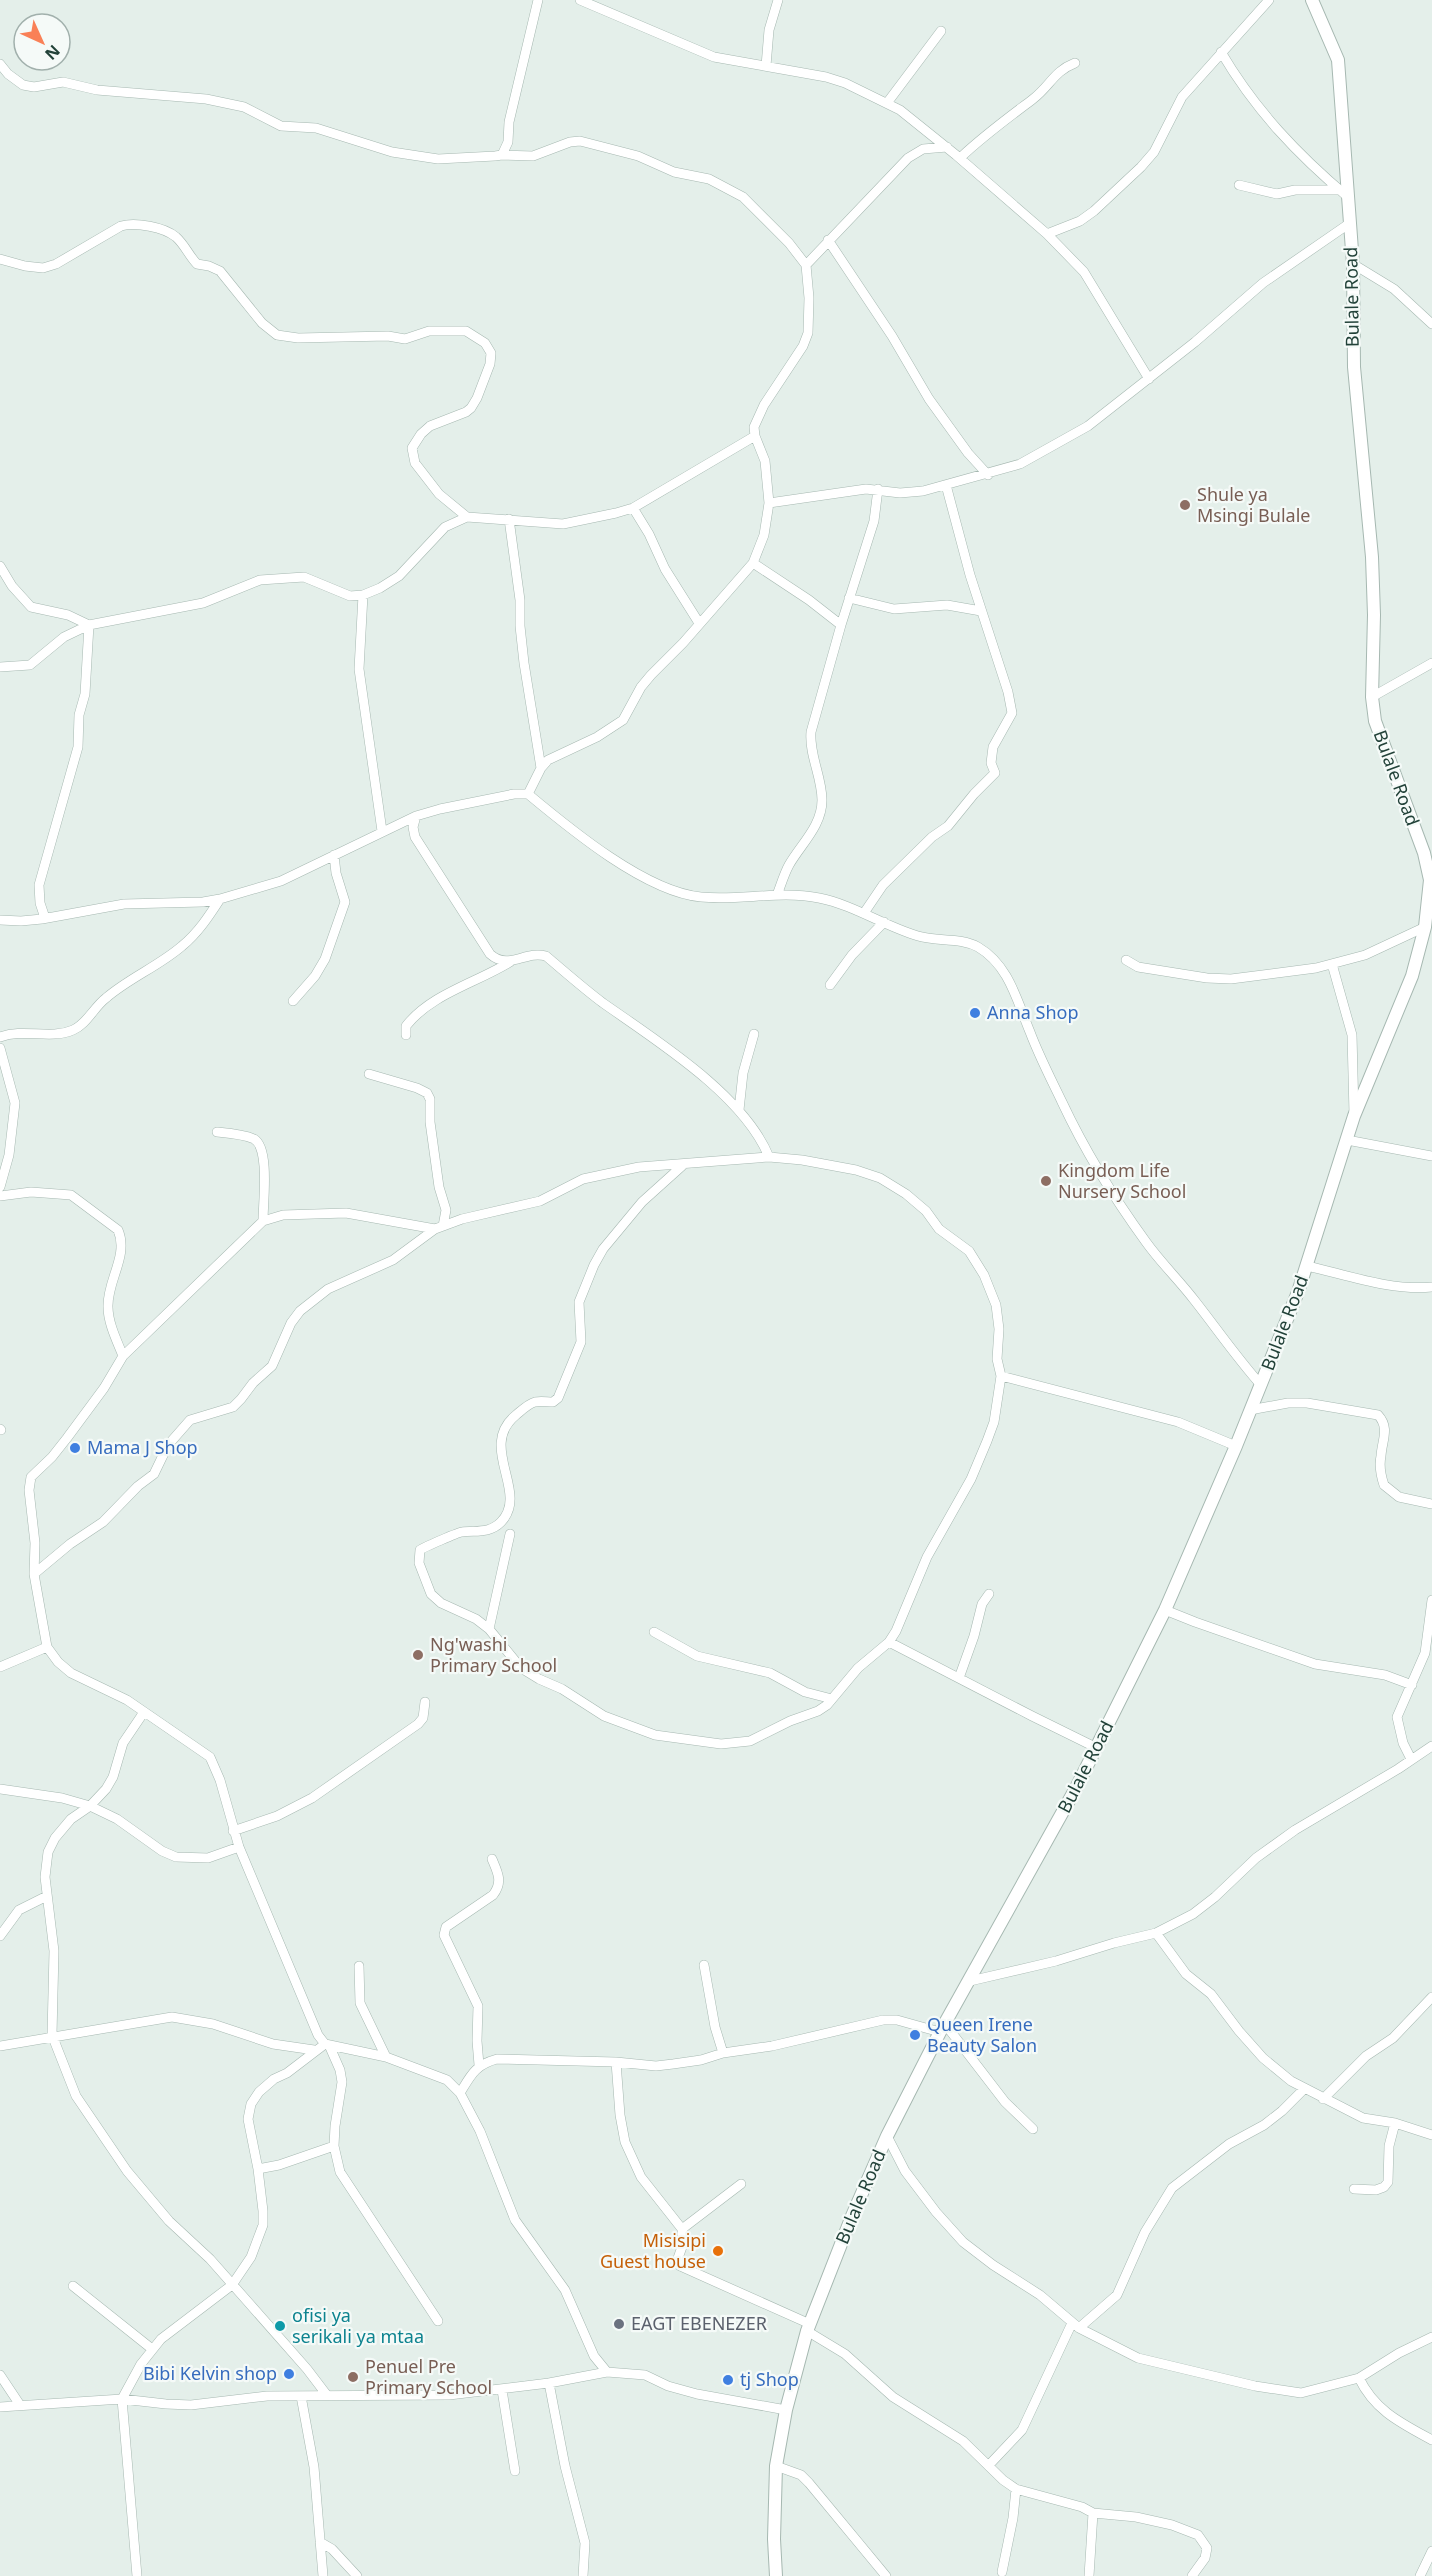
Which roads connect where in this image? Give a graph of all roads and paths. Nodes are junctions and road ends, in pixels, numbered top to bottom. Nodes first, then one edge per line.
1 (538, 0) edge
2 (580, 0) edge
3 (778, 0) edge
4 (1269, 0) edge
5 (1312, 0) edge
6 (941, 31) dead end
7 (1221, 52) junction
8 (1075, 63) dead end
9 (0, 64) edge
10 (766, 66) junction
11 (887, 103) junction
12 (947, 147) junction
13 (502, 155) junction
14 (960, 158) junction
15 (1239, 185) dead end
16 (1338, 190) junction
17 (1349, 198) junction
18 (1350, 223) junction
19 (1047, 234) junction
20 (828, 240) junction
21 (0, 259) edge
22 (1353, 264) junction
23 (806, 265) junction
24 (1432, 324) edge
25 (1149, 379) junction
26 (755, 436) junction
27 (988, 475) junction
28 (946, 485) junction
29 (878, 489) junction
30 (769, 503) junction
31 (633, 508) junction
32 (467, 518) junction
33 (508, 519) junction
34 (753, 563) junction
35 (0, 566) edge
36 (363, 595) junction
37 (849, 598) junction
38 (981, 611) junction
39 (699, 623) junction
40 (89, 625) junction
41 (841, 625) junction
42 (1432, 663) edge
43 (0, 667) edge
44 (1372, 697) junction
45 (541, 768) junction
46 (528, 794) junction
47 (416, 816) junction
48 (382, 831) junction
49 (334, 855) junction
50 (1431, 882) edge
51 (777, 895) junction
52 (220, 899) junction
53 (864, 913) junction
54 (45, 918) junction
55 (0, 920) edge
56 (884, 922) junction
57 (1425, 927) junction
58 (1126, 960) dead end
59 (510, 962) junction
60 (1332, 964) junction
61 (830, 985) dead end
62 (293, 1001) dead end
63 (754, 1034) dead end
64 (406, 1035) dead end
65 (0, 1037) edge
66 (0, 1048) edge
67 (369, 1074) dead end
68 (739, 1110) junction
69 (1354, 1116) junction
70 (217, 1132) dead end
71 (1347, 1140) junction
72 (1432, 1156) edge
73 (770, 1157) junction
74 (682, 1166) junction
75 (0, 1187) edge
76 (0, 1196) edge
77 (447, 1210) junction
78 (263, 1221) junction
79 (458, 1221) junction
80 (439, 1228) junction
81 (1307, 1266) junction
82 (1432, 1287) edge
83 (123, 1356) junction
84 (1001, 1376) junction
85 (1261, 1385) junction
86 (1250, 1410) junction
87 (1236, 1446) junction
88 (1432, 1504) edge
89 (510, 1533) dead end
90 (34, 1574) junction
91 (989, 1594) dead end
92 (1432, 1600) edge
93 (1165, 1610) junction
94 (489, 1629) junction
95 (654, 1632) dead end
96 (890, 1642) junction
97 (47, 1647) junction
98 (0, 1667) edge
99 (958, 1678) junction
100 (1412, 1685) junction
101 (832, 1699) junction
102 (424, 1702) dead end
103 (144, 1712) junction
104 (1432, 1746) edge
105 (1097, 1748) junction
106 (1411, 1759) junction
107 (0, 1789) edge
108 (90, 1806) junction
109 (233, 1831) junction
110 (239, 1847) junction
111 (492, 1859) dead end
112 (46, 1896) junction
113 (1156, 1933) junction
114 (0, 1936) edge
115 (704, 1965) dead end
116 (359, 1966) dead end
117 (970, 1981) junction
118 (1432, 1997) edge
119 (943, 2028) junction
120 (52, 2035) junction
121 (327, 2044) junction
122 (0, 2046) edge
123 (314, 2050) junction
124 (723, 2053) junction
125 (386, 2057) junction
126 (616, 2062) junction
127 (479, 2065) junction
128 (1304, 2089) junction
129 (460, 2093) junction
130 (1323, 2099) junction
131 (1395, 2123) junction
132 (1033, 2129) dead end
133 (1432, 2135) edge
134 (887, 2136) junction
135 (334, 2146) junction
136 (258, 2169) junction
137 (741, 2184) dead end
138 (1354, 2188) dead end
139 (682, 2229) junction
140 (232, 2285) junction
141 (73, 2286) dead end
142 (438, 2321) dead end
143 (1076, 2326) junction
144 (809, 2327) junction
145 (1432, 2337) edge
146 (152, 2349) junction
147 (607, 2372) junction
148 (0, 2375) edge
149 (1359, 2378) junction
150 (549, 2383) junction
151 (502, 2390) junction
152 (326, 2394) junction
153 (301, 2396) junction
154 (122, 2398) junction
155 (20, 2405) junction
156 (0, 2407) edge
157 (786, 2410) junction
158 (1432, 2440) edge
159 (989, 2465) junction
160 (777, 2466) junction
161 (515, 2471) dead end
162 (1016, 2489) junction
163 (1093, 2513) junction
164 (320, 2542) junction
165 (1432, 2551) edge
166 (1002, 2572) dead end
167 (137, 2576) edge
168 (323, 2576) edge
169 (357, 2576) edge
170 (583, 2576) edge
171 (776, 2576) edge
172 (885, 2576) edge
173 (1089, 2576) edge
174 (1192, 2576) edge
175 (1420, 2576) edge

1 - 13 street
2 - 10 street
3 - 10 street
4 - 7 street
5 - 17 street, Bulale Road
6 - 11 street
7 - 16 street
7 - 19 street
8 - 14 street
9 - 13 street
10 - 11 street
11 - 12 street
12 - 14 street
12 - 20 street
13 - 23 street
14 - 19 street
15 - 16 street
16 - 17 street
17 - 18 street, Bulale Road
18 - 22 street, Bulale Road
18 - 25 street
19 - 25 street
20 - 23 street
20 - 27 street
21 - 32 street
22 - 24 street
22 - 44 street, Bulale Road
23 - 26 street
25 - 27 street
26 - 30 street
26 - 31 street
27 - 28 street
28 - 29 street
28 - 38 street
29 - 30 street
29 - 37 street
30 - 34 street
31 - 33 street
31 - 39 street
32 - 33 street
32 - 36 street
33 - 45 street
34 - 39 street
34 - 41 street
35 - 40 street
36 - 40 street
36 - 48 street
37 - 38 street
37 - 41 street
38 - 53 street
39 - 45 street
40 - 43 street
40 - 54 street
41 - 51 street
42 - 44 street
44 - 50 street, Bulale Road
45 - 46 street
46 - 47 street
46 - 51 street
47 - 48 street
47 - 59 street
48 - 49 street
49 - 52 street
49 - 62 street
50 - 57 street, Bulale Road
51 - 53 street
52 - 54 street
52 - 65 street
53 - 56 street
54 - 55 street
56 - 61 street
56 - 85 street
57 - 60 street
57 - 69 street, Bulale Road
58 - 60 street
59 - 64 street
59 - 68 street
60 - 69 street
63 - 68 street
66 - 75 street
67 - 77 street
68 - 73 street
69 - 71 street, Bulale Road
70 - 78 street
71 - 72 street
71 - 81 street, Bulale Road
73 - 74 street
73 - 84 street
74 - 79 street
74 - 94 street
76 - 83 street
77 - 79 street
77 - 80 street
78 - 80 street
78 - 83 street
79 - 80 street
80 - 90 street
81 - 82 street
81 - 85 street, Bulale Road
83 - 90 street
84 - 87 street
84 - 96 street
85 - 86 street, Bulale Road
86 - 87 street, Bulale Road
86 - 88 street
87 - 93 street, Bulale Road
89 - 94 street
90 - 97 street
91 - 99 street
92 - 100 street
93 - 100 street
93 - 105 street, Bulale Road
94 - 101 street
95 - 101 street
96 - 99 street
96 - 101 street
97 - 98 street
97 - 103 street
99 - 105 street
100 - 106 street
102 - 109 street
103 - 108 street
103 - 109 street
104 - 106 street
105 - 117 street, Bulale Road
106 - 113 street
107 - 108 street
108 - 110 street
108 - 112 street
109 - 110 street
110 - 121 street
111 - 127 street
112 - 114 street
112 - 120 street
113 - 117 street
113 - 128 street
115 - 124 street
116 - 125 street
117 - 119 street, Bulale Road
118 - 130 street
119 - 124 street
119 - 132 street
119 - 134 street, Bulale Road
120 - 122 street
120 - 123 street
120 - 140 street
121 - 123 street
121 - 125 street
121 - 135 street
123 - 136 street
124 - 126 street
125 - 129 street
126 - 127 street
126 - 139 street
127 - 129 street
128 - 130 street
128 - 143 street
129 - 147 street
130 - 131 street
131 - 133 street
131 - 138 street
134 - 143 street
134 - 144 street, Bulale Road
135 - 136 street
135 - 142 street
136 - 140 street
137 - 139 street
139 - 144 street
140 - 146 street
140 - 152 street
141 - 146 street
143 - 149 street
143 - 159 street
144 - 157 street, Bulale Road
144 - 159 street
145 - 149 street
146 - 154 street
147 - 150 street
147 - 157 street
148 - 155 street
149 - 158 street
150 - 151 street
150 - 170 street
151 - 152 street
151 - 161 street
152 - 153 street
153 - 154 street
153 - 164 street
154 - 155 street
154 - 167 street
155 - 156 street
157 - 160 street, Bulale Road
159 - 162 street
160 - 171 street, Bulale Road
160 - 172 street
162 - 163 street
162 - 166 street
163 - 173 street
163 - 174 street
164 - 168 street
164 - 169 street
165 - 175 street

